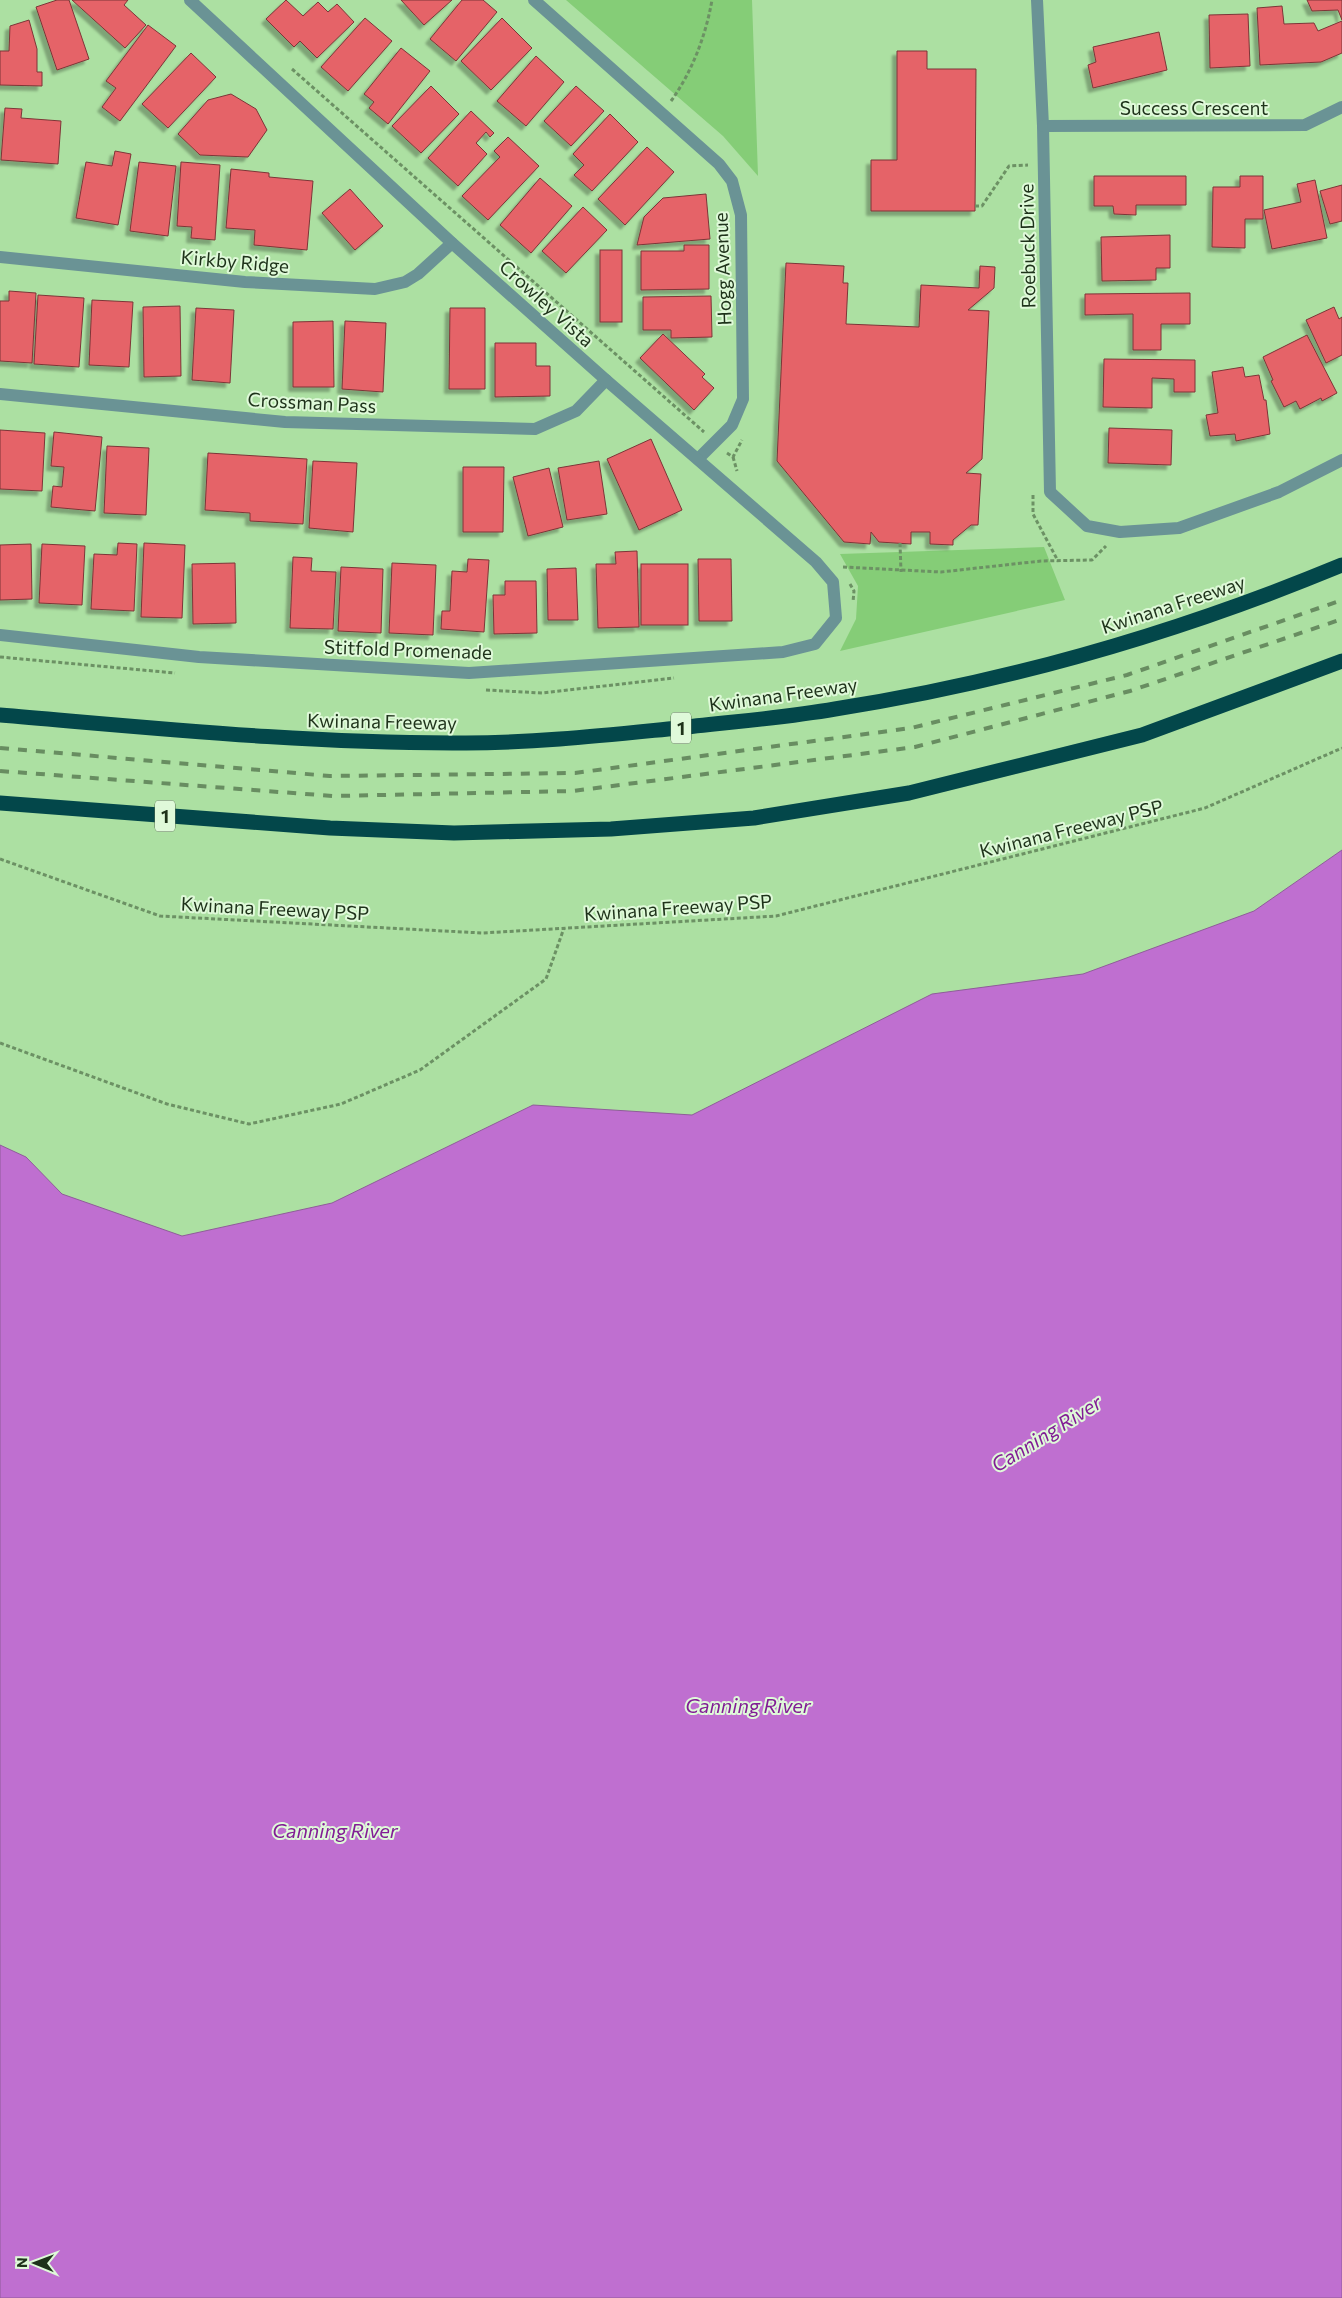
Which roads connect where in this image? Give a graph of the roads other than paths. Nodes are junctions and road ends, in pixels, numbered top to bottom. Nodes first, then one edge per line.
1 (190, 0) edge
2 (534, 0) edge
3 (1037, 0) edge
4 (1342, 107) edge
5 (1043, 126) junction
6 (452, 243) junction
7 (0, 257) edge
8 (606, 380) junction
9 (0, 394) edge
10 (698, 459) junction
11 (1342, 460) edge
12 (1342, 565) edge
13 (0, 635) edge
14 (815, 644) joint
15 (1342, 661) edge
16 (0, 716) edge
17 (0, 803) edge

1 - 6 street, Crowley Vista
2 - 10 street, Hogg Avenue
3 - 5 street, Roebuck Drive
4 - 5 street, Success Crescent
5 - 11 street, Roebuck Drive
6 - 7 street, Kirkby Ridge
6 - 8 street, Crowley Vista
8 - 9 street, Crossman Pass
8 - 10 street, Crowley Vista
10 - 14 street, Crowley Vista
12 - 16 highway, Kwinana Freeway / 1
13 - 14 street, Stitfold Promenade
15 - 17 highway, 1

